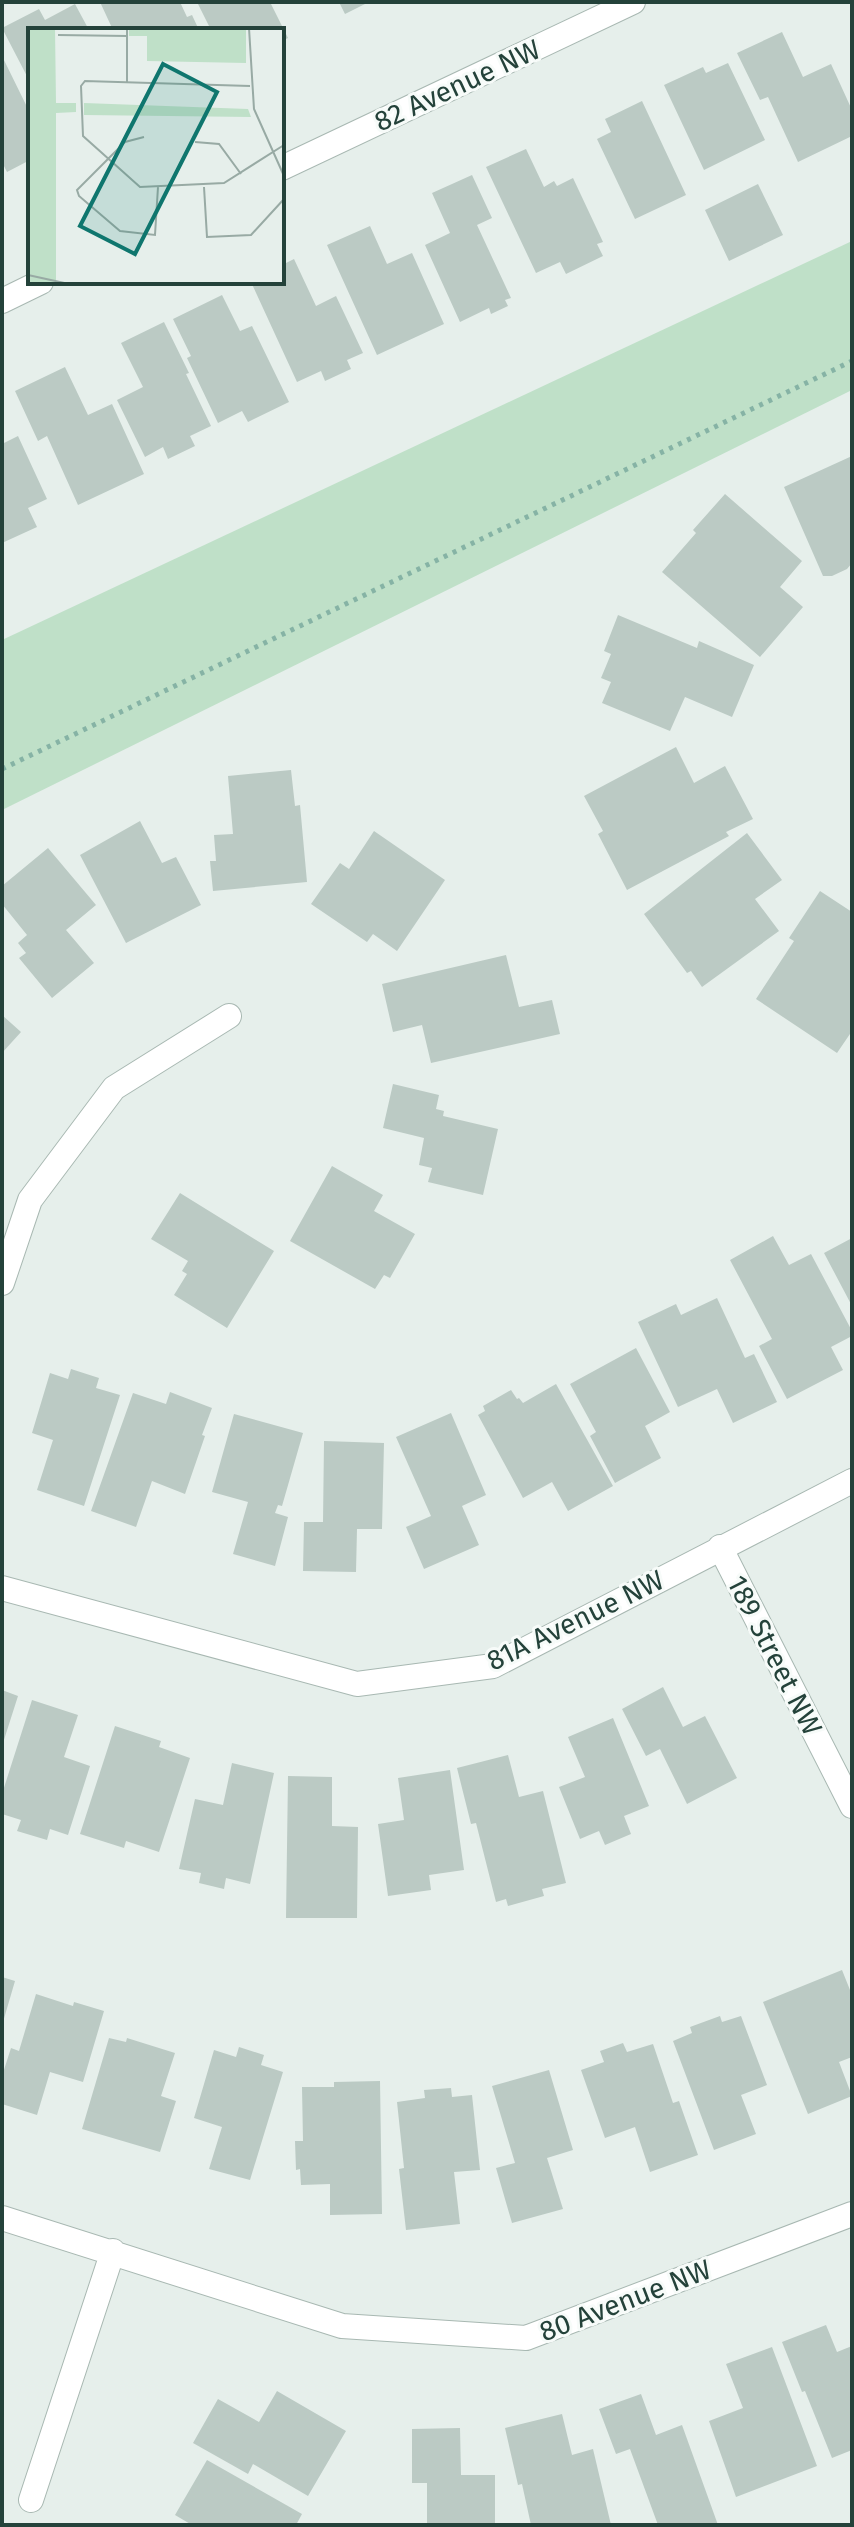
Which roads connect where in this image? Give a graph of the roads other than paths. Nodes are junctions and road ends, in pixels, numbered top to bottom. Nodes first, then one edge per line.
1 (633, 2) edge
2 (284, 167) edge
3 (37, 284) edge
4 (2, 301) edge
5 (229, 1016) dead end
6 (2, 1283) edge
7 (852, 1481) edge
8 (720, 1547) junction
9 (2, 1588) edge
10 (852, 1806) edge
11 (852, 2214) edge
12 (2, 2218) edge
13 (113, 2251) junction
14 (31, 2500) dead end

1 - 2 street, 82 Avenue NW
3 - 4 street
5 - 6 street
7 - 8 street, 81A Avenue NW
8 - 9 street, 81A Avenue NW
8 - 10 street, 189 Street NW
11 - 13 street, 80 Avenue NW
12 - 13 street, 80 Avenue NW
13 - 14 street

